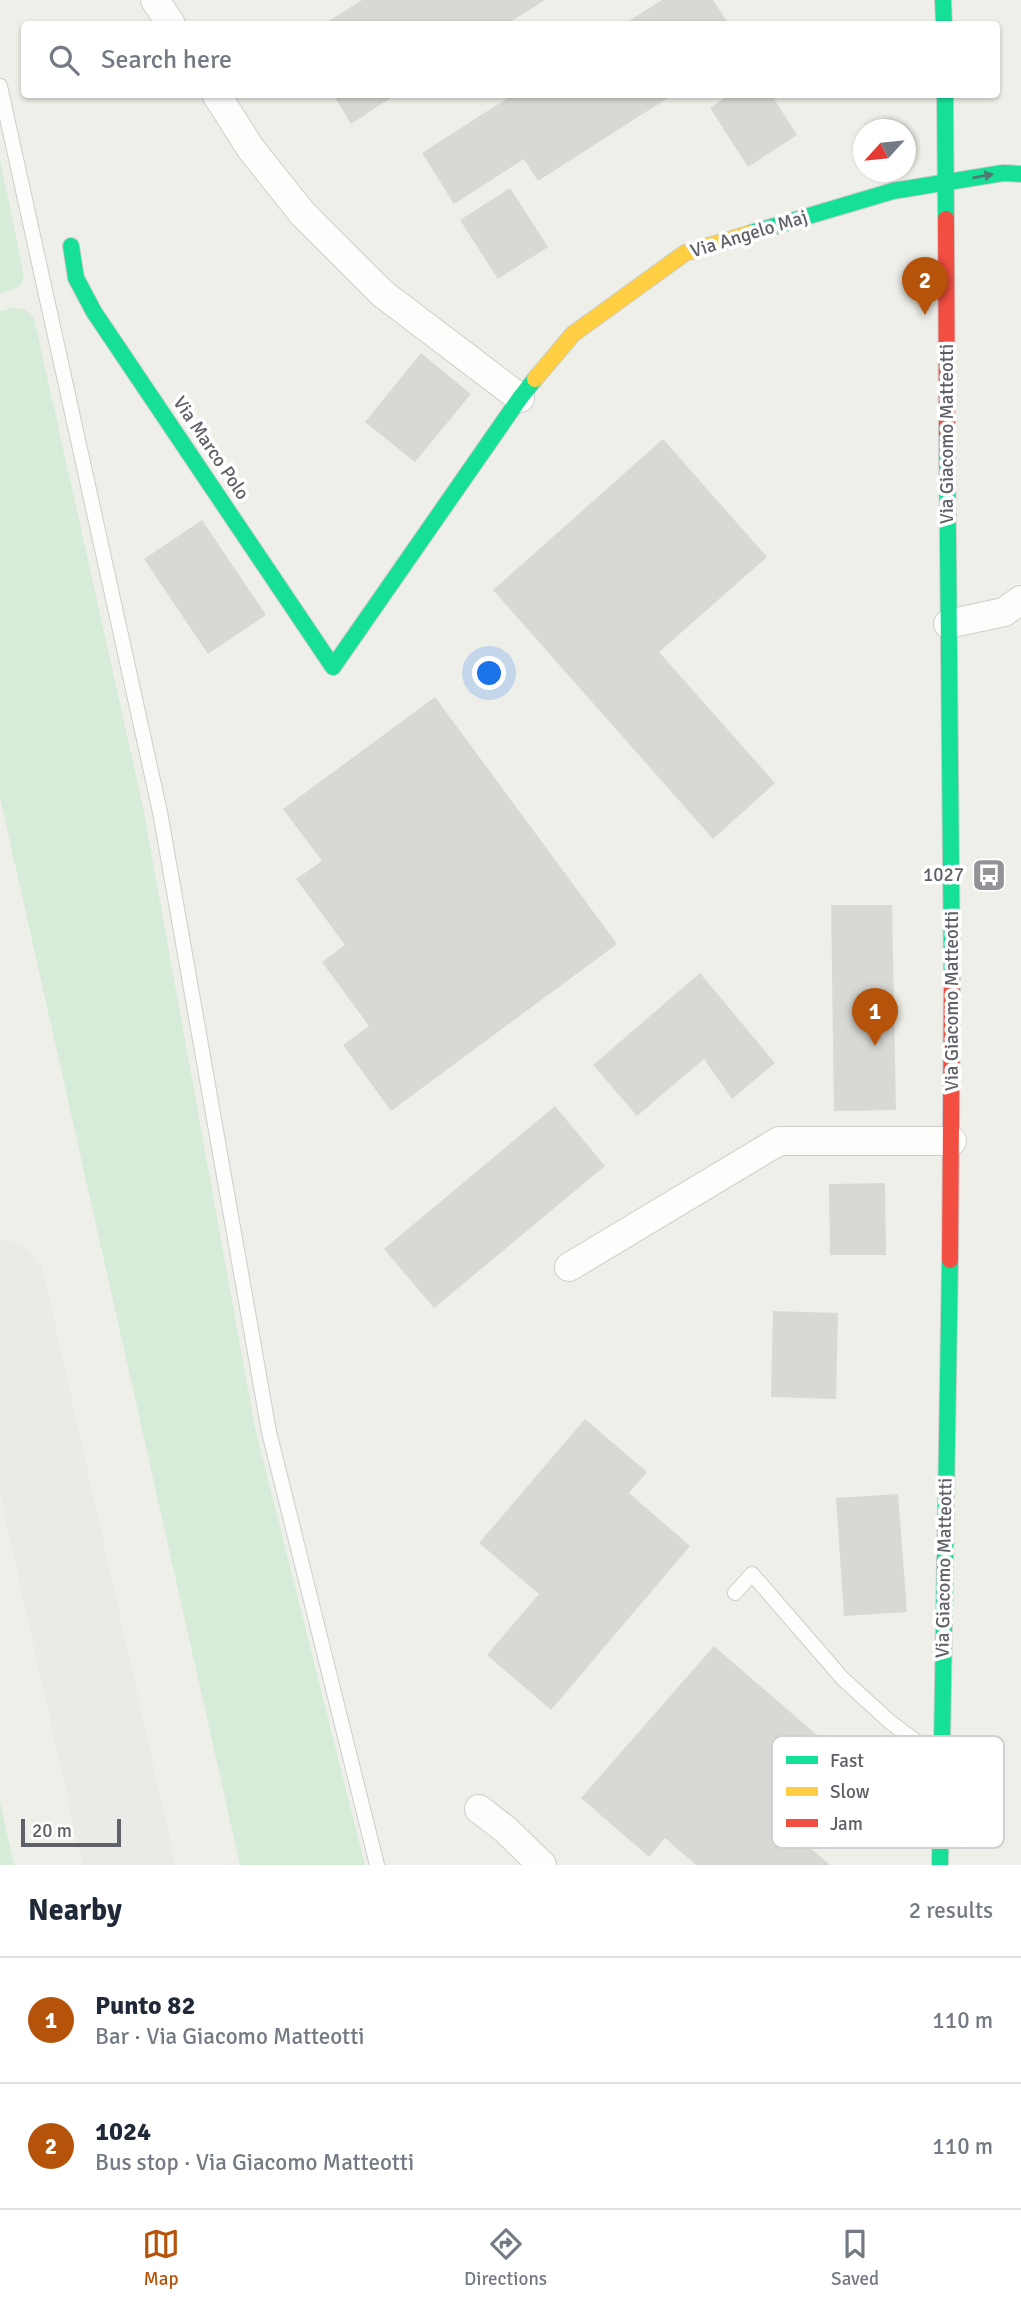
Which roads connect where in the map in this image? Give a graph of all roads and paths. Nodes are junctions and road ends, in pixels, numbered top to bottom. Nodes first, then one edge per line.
1 (155, 0) edge
2 (943, 0) edge
3 (169, 21) edge
4 (944, 21) edge
5 (0, 86) edge
6 (219, 98) edge
7 (945, 98) edge
8 (1021, 174) edge
9 (946, 184) junction
10 (71, 246) dead end
11 (520, 398) junction
12 (1021, 600) edge
13 (948, 624) junction
14 (333, 667) joint
15 (951, 1141) junction
16 (569, 1267) dead end
17 (735, 1593) dead end
18 (909, 1736) edge
19 (940, 1736) edge
20 (479, 1809) dead end
21 (377, 1865) edge
22 (542, 1865) edge

1 - 3 street
2 - 4 street
5 - 21 lane
6 - 11 street
7 - 9 street, Via Giacomo Matteotti
9 -> 8 street, Via Angelo Maj
9 - 11 street, Via Angelo Maj
9 - 13 street, Via Giacomo Matteotti
10 - 14 street, Via Marco Polo
11 - 14 street, Via Angelo Maj
12 - 13 street
13 - 15 street, Via Giacomo Matteotti
15 - 16 street
15 - 19 street, Via Giacomo Matteotti
17 - 18 lane
20 - 22 street

